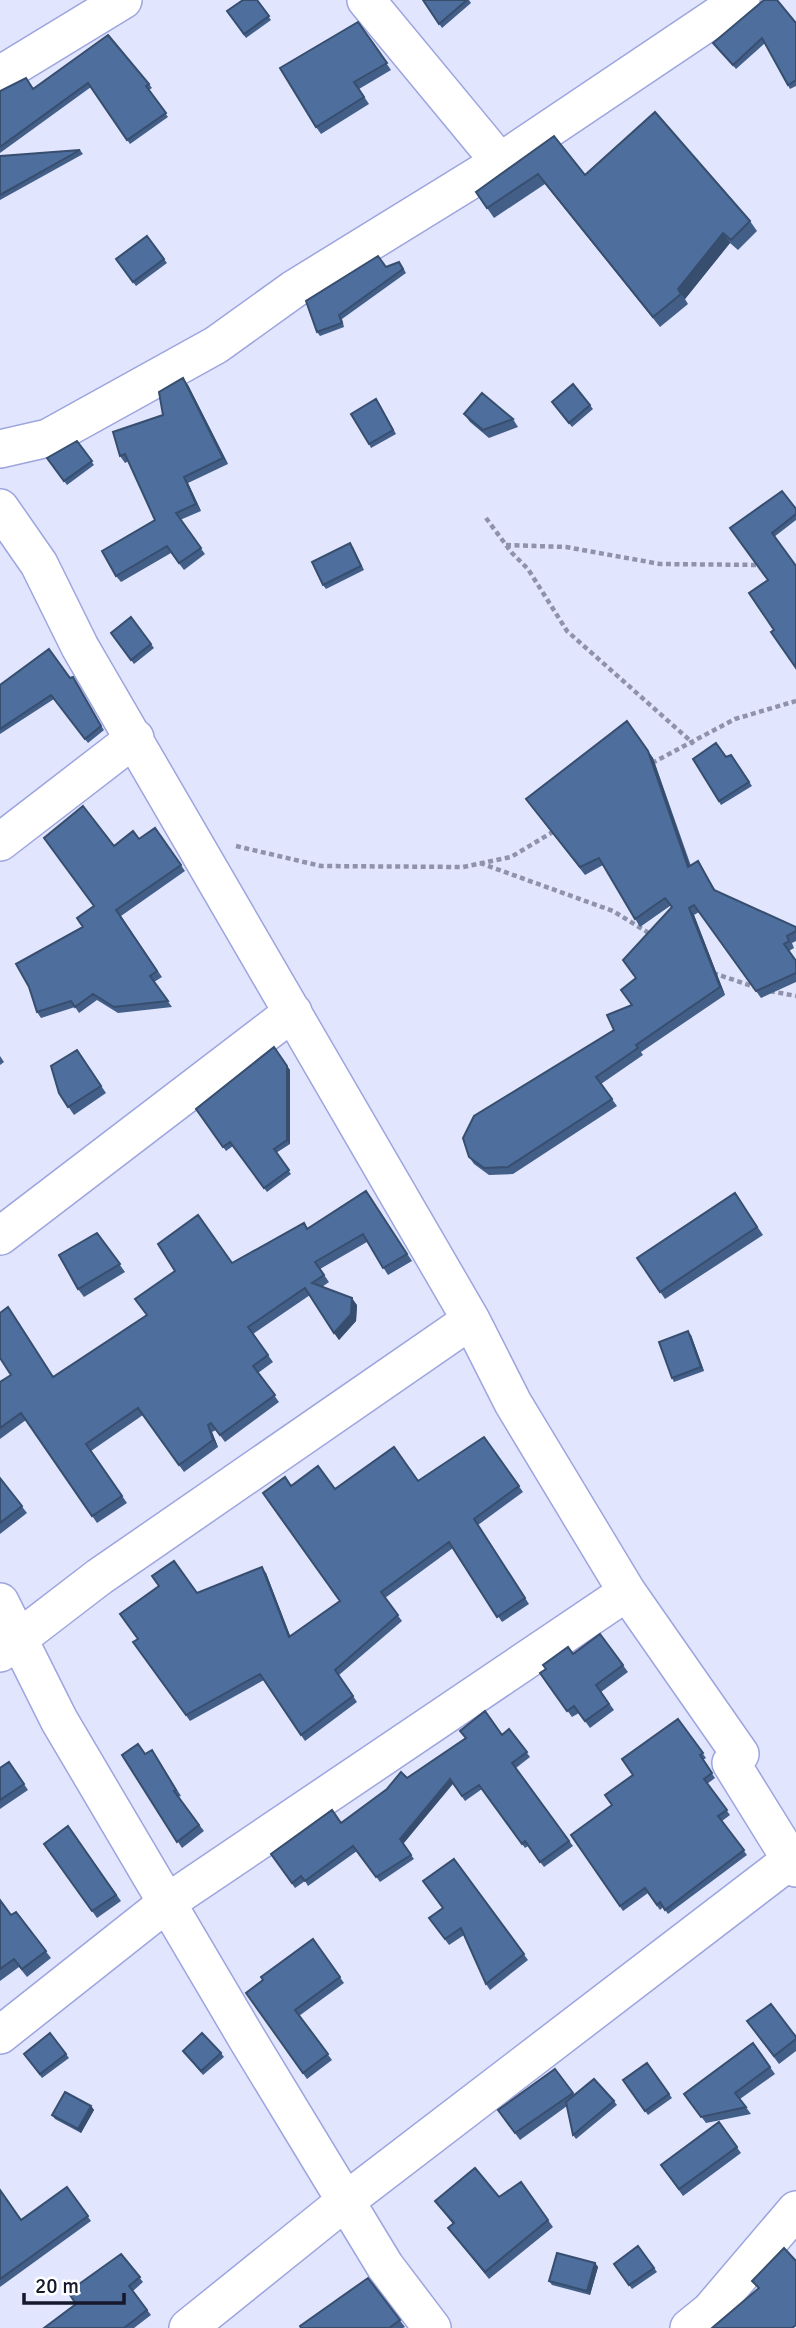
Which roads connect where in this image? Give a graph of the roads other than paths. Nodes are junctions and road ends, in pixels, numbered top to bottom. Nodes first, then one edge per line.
1 (123, 0) edge
2 (366, 0) edge
3 (741, 0) edge
4 (0, 75) edge
5 (500, 162) junction
6 (0, 449) edge
7 (0, 508) edge
8 (135, 738) junction
9 (0, 842) edge
10 (293, 1012) junction
11 (0, 1236) edge
12 (471, 1320) junction
13 (627, 1592) junction
14 (0, 1602) edge
15 (10, 1646) edge
16 (794, 1861) edge
17 (168, 1902) junction
18 (0, 2035) edge
19 (347, 2200) junction
20 (796, 2210) edge
21 (188, 2328) edge
22 (432, 2328) edge
23 (689, 2328) edge

1 - 4 street
2 - 5 street
3 - 5 street
5 - 6 street
7 - 8 street
8 - 9 street
8 - 10 street
10 - 11 street
10 - 12 street
12 - 13 street
12 - 15 street
13 - 16 street
13 - 17 street
14 - 15 street
15 - 17 street
16 - 19 street
17 - 18 street
17 - 19 street
19 - 21 street
19 - 22 street
20 - 23 street

